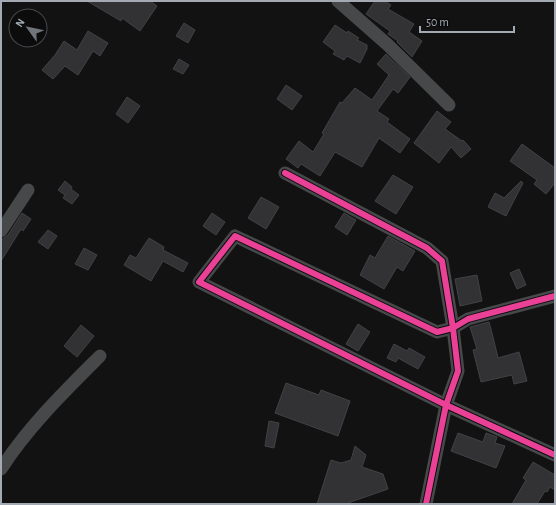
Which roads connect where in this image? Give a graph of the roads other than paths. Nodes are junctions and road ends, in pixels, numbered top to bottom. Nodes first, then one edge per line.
1 (338, 1) edge
2 (449, 105) dead end
3 (285, 173) dead end
4 (28, 190) dead end
5 (1, 231) edge
6 (555, 296) edge
7 (453, 328) junction
8 (100, 356) dead end
9 (446, 405) junction
10 (555, 455) edge
11 (1, 469) edge
12 (426, 504) edge

1 - 2 street
3 - 7 street
4 - 5 street
6 - 7 street
7 - 9 street
7 - 9 street
8 - 11 street
9 - 10 street
9 - 12 street

